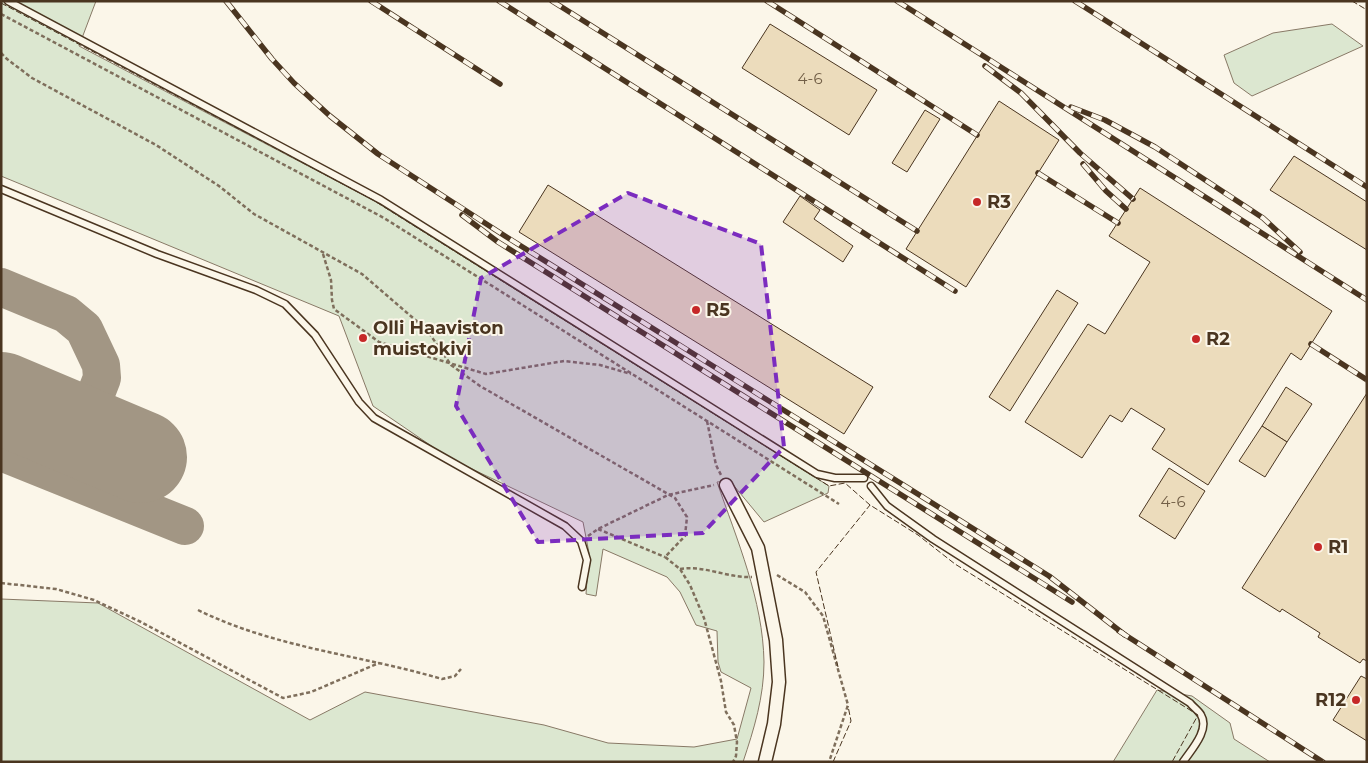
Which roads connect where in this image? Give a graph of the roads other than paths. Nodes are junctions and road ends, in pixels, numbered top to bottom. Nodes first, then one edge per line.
1 (8, 1) edge
2 (1, 189) edge
3 (864, 478) dead end
4 (726, 485) road end
5 (871, 486) dead end
6 (582, 587) dead end
7 (766, 762) edge
8 (1183, 762) edge

1 - 3 lane
2 - 6 lane
4 - 7 street
5 - 8 lane

